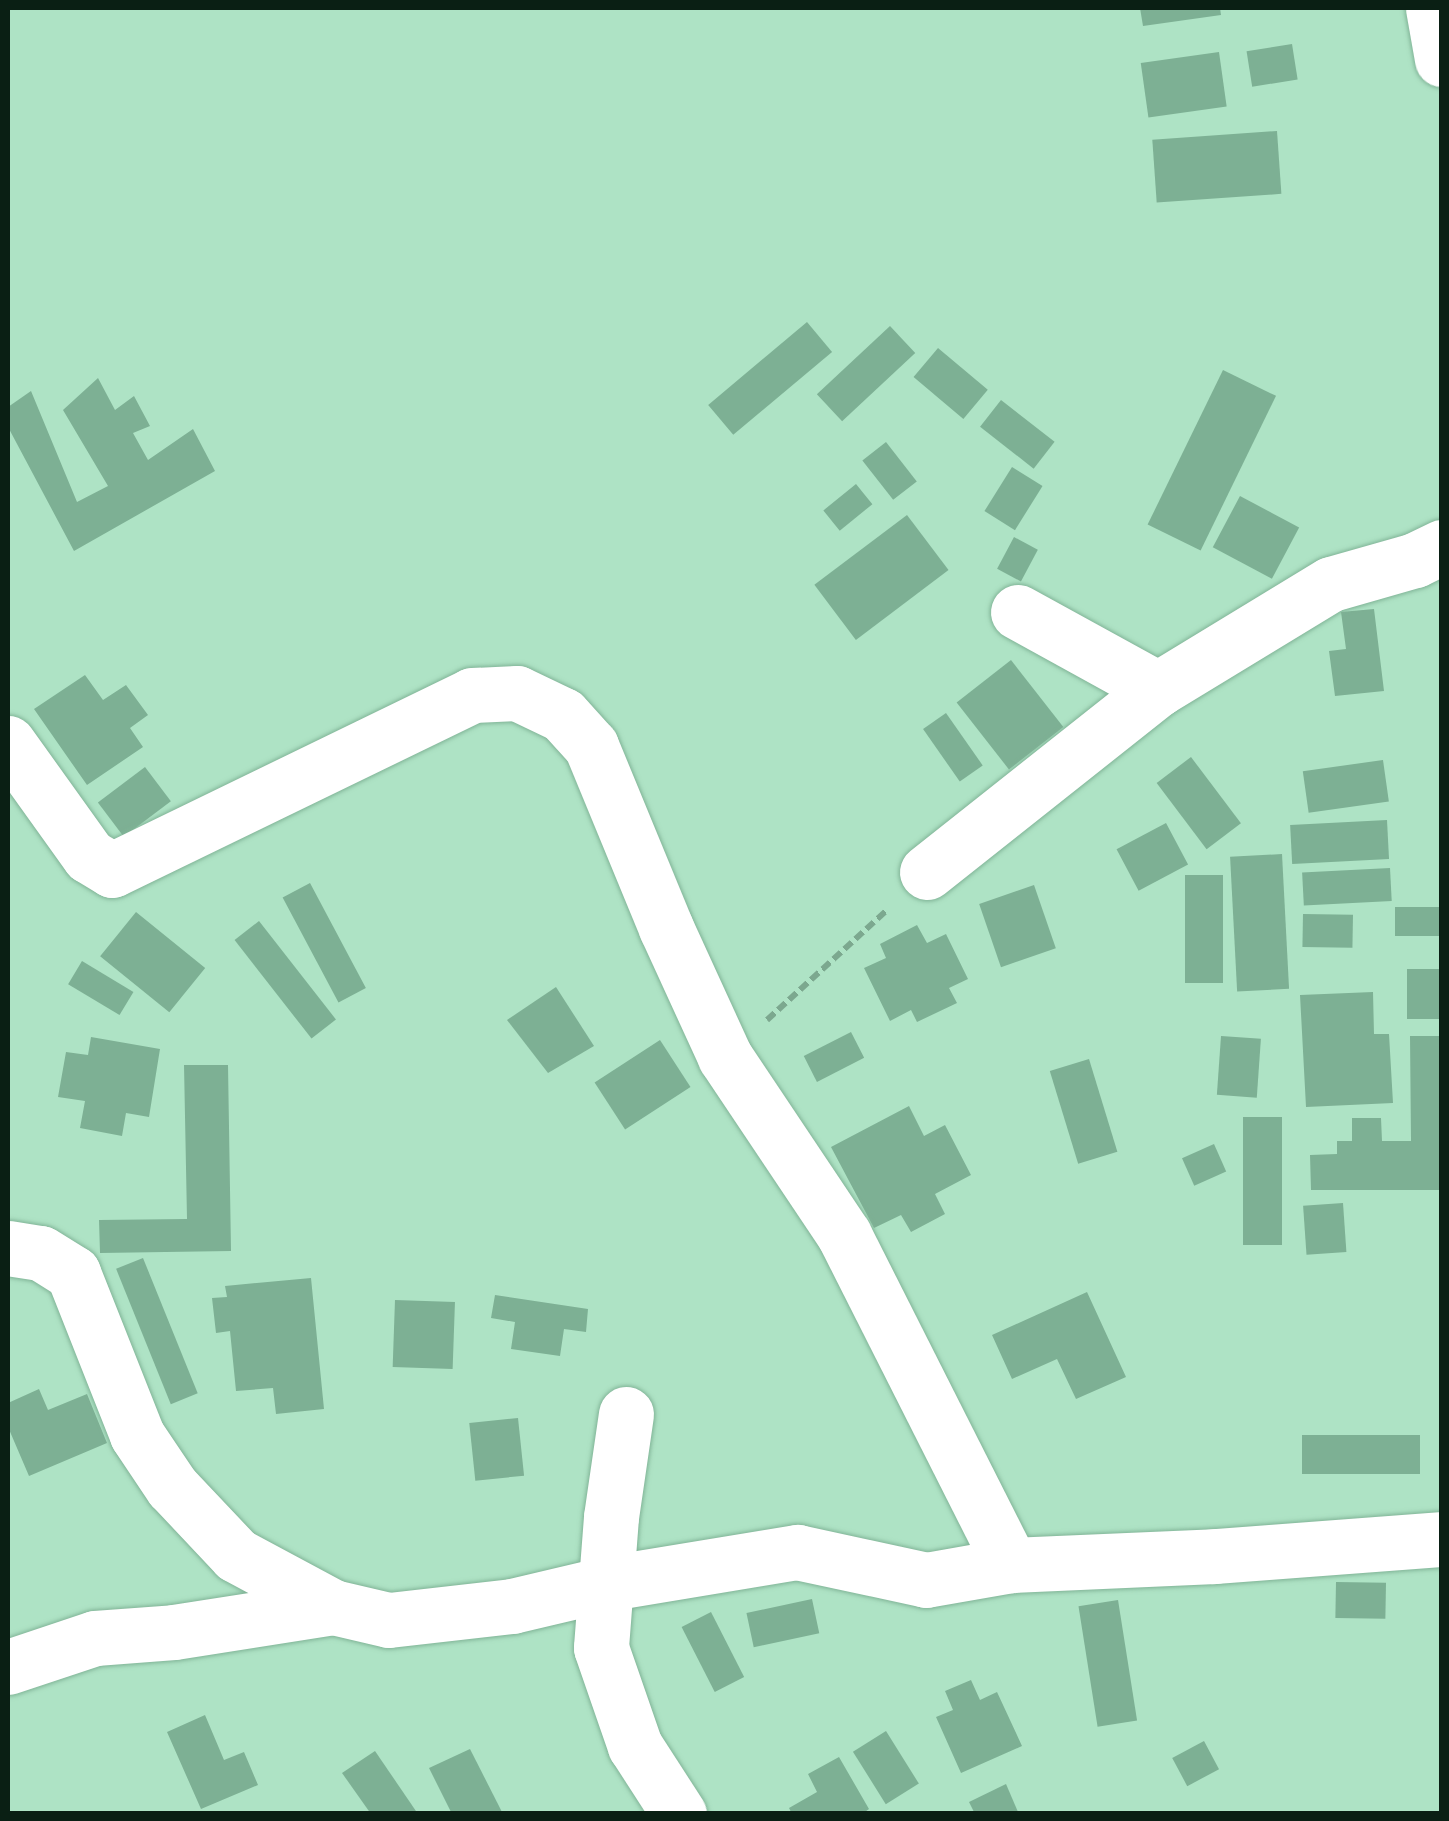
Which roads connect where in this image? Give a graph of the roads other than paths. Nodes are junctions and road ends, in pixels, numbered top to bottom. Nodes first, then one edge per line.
1 (1434, 8) edge
2 (1442, 59) edge
3 (1442, 547) edge
4 (1018, 612) dead end
5 (1158, 689) junction
6 (8, 743) edge
7 (927, 872) road end
8 (8, 1248) edge
9 (626, 1414) dead end
10 (1442, 1539) edge
11 (1010, 1565) junction
12 (609, 1583) junction
13 (333, 1607) junction
14 (8, 1667) edge
15 (679, 1814) edge

1 - 2 street
3 - 5 street
4 - 5 street
5 - 7 street
6 - 11 street
8 - 13 street
9 - 12 street
10 - 11 street
11 - 12 street
12 - 13 street
12 - 15 street
13 - 14 street

